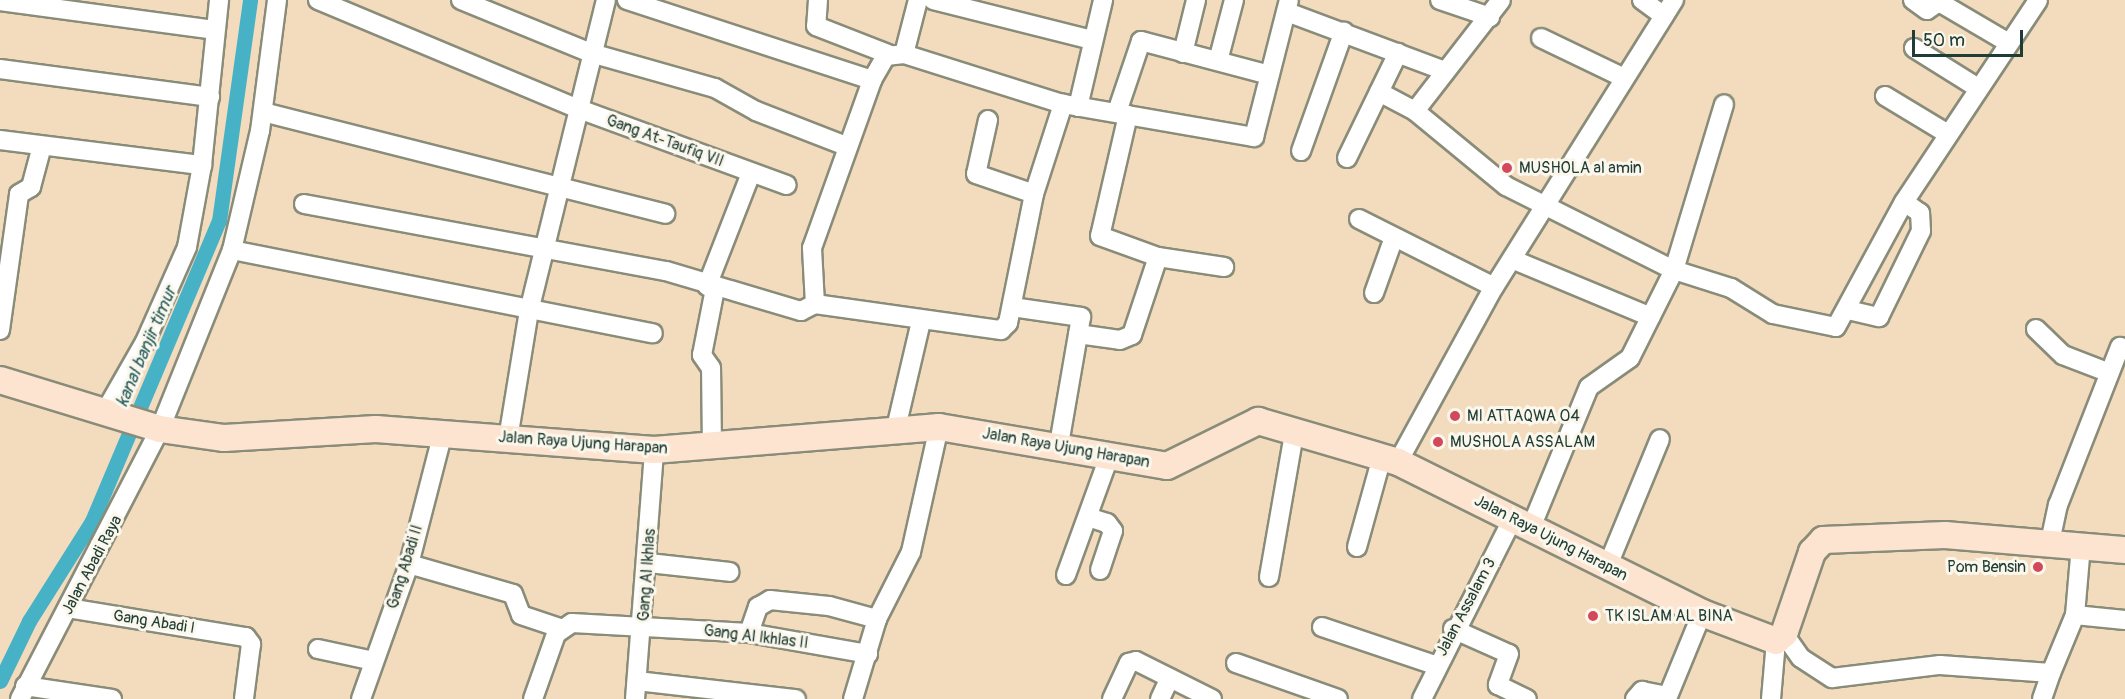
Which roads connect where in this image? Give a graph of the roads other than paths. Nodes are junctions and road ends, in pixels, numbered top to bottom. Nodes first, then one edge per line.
1 (219, 0) edge
2 (277, 0) edge
3 (318, 0) edge
4 (461, 0) edge
5 (606, 0) edge
6 (627, 0) edge
7 (818, 0) edge
8 (918, 0) edge
9 (933, 0) edge
10 (1103, 0) edge
11 (1196, 0) edge
12 (1233, 0) edge
13 (1440, 0) edge
14 (1502, 0) edge
15 (1642, 0) edge
16 (1674, 0) edge
17 (1913, 0) edge
18 (2037, 0) edge
19 (0, 1) edge
20 (1288, 6) edge
21 (1664, 16) junction
22 (1490, 17) junction
23 (214, 30) junction
24 (1344, 31) junction
25 (1541, 38) dead end
26 (1092, 40) junction
27 (2007, 42) junction
28 (1914, 48) dead end
29 (591, 52) junction
30 (1183, 53) junction
31 (1398, 53) junction
32 (896, 54) junction
33 (1218, 62) junction
34 (0, 69) edge
35 (1445, 71) junction
36 (1270, 75) junction
37 (1623, 77) junction
38 (872, 80) junction
39 (1978, 88) junction
40 (1379, 92) junction
41 (1885, 96) dead end
42 (210, 97) junction
43 (1724, 104) dead end
44 (1070, 105) junction
45 (579, 109) junction
46 (1415, 111) junction
47 (263, 112) junction
48 (1123, 114) junction
49 (988, 120) dead end
50 (1948, 134) junction
51 (0, 140) edge
52 (42, 146) junction
53 (846, 146) junction
54 (1301, 151) dead end
55 (1347, 158) dead end
56 (202, 165) junction
57 (751, 173) junction
58 (787, 184) dead end
59 (561, 188) junction
60 (1034, 194) junction
61 (1904, 202) junction
62 (304, 204) dead end
63 (1545, 206) junction
64 (665, 214) dead end
65 (1359, 219) dead end
66 (1394, 237) junction
67 (232, 250) junction
68 (545, 252) junction
69 (1158, 257) junction
70 (1514, 260) junction
71 (1224, 267) dead end
72 (1674, 270) junction
73 (711, 287) junction
74 (1494, 287) junction
75 (1374, 293) dead end
76 (815, 304) junction
77 (1012, 307) junction
78 (529, 310) junction
79 (1848, 310) junction
80 (1651, 317) junction
81 (921, 321) junction
82 (2037, 329) dead end
83 (0, 330) edge
84 (653, 333) dead end
85 (1078, 334) junction
86 (2120, 347) dead end
87 (2108, 372) junction
88 (0, 380) edge
89 (134, 420) junction
90 (939, 427) junction
91 (896, 428) junction
92 (1295, 428) junction
93 (442, 433) junction
94 (508, 439) junction
95 (1660, 439) dead end
96 (1059, 445) junction
97 (712, 447) junction
98 (654, 450) junction
99 (1109, 457) junction
100 (1390, 459) junction
101 (1088, 517) junction
102 (1523, 521) junction
103 (2050, 542) junction
104 (2081, 544) junction
105 (1357, 547) dead end
106 (2125, 550) edge
107 (649, 563) junction
108 (409, 564) junction
109 (1608, 565) junction
110 (1100, 570) dead end
111 (730, 572) dead end
112 (1066, 575) dead end
113 (1269, 578) dead end
114 (68, 608) junction
115 (1702, 613) junction
116 (2075, 615) junction
117 (877, 619) junction
118 (2125, 620) edge
119 (643, 626) junction
120 (1323, 627) dead end
121 (560, 628) junction
122 (1453, 629) junction
123 (749, 633) junction
124 (1780, 637) junction
125 (318, 649) dead end
126 (868, 654) junction
127 (374, 662) junction
128 (1236, 663) dead end
129 (1435, 665) junction
130 (2051, 673) junction
131 (1170, 678) junction
132 (636, 690) edge
133 (22, 693) edge
134 (112, 699) edge
135 (244, 699) edge
136 (361, 699) edge
137 (533, 699) edge
138 (796, 699) edge
139 (853, 699) edge
140 (1112, 699) edge
141 (1160, 699) edge
142 (1212, 699) edge
143 (1338, 699) edge
144 (1422, 699) edge
145 (1527, 699) edge
146 (1635, 699) edge
147 (1771, 699) edge
148 (2042, 699) edge

1 - 23 street
2 - 47 street
3 - 45 street, Gang At-Taufiq VII
4 - 29 street
5 - 29 street
6 - 38 street
7 - 32 street
8 - 32 street
9 - 26 street
10 - 26 street
11 - 30 street
12 - 33 street
13 - 22 street
14 - 22 street
15 - 21 street
16 - 21 street
17 - 27 street
18 - 27 street
19 - 23 street
20 - 24 street
20 - 36 street
21 - 37 street
22 - 35 street
23 - 42 street
24 - 31 street
24 - 54 street
25 - 37 street
26 - 44 street
27 - 39 street
28 - 39 street
29 - 45 street
29 - 53 street
30 - 33 street
30 - 48 street
31 - 35 street
31 - 40 street
32 - 38 street
32 - 44 street
33 - 36 street
34 - 42 street
35 - 46 street
36 - 48 street
37 - 63 street
38 - 53 street
39 - 50 street
40 - 46 street
40 - 55 street
41 - 50 street
42 - 56 street
43 - 72 street, Jalan Assalam 3
44 - 48 street
44 - 60 street
45 - 57 street, Gang At-Taufiq VII
45 - 59 street
46 - 63 street
47 - 59 street
47 - 67 street
48 - 69 street
49 - 60 street
50 - 61 street
51 - 52 street
52 - 56 street
52 - 83 street
53 - 76 street
56 - 89 street
57 - 58 street, Gang At-Taufiq VII
57 - 73 street
59 - 64 street
59 - 68 street
60 - 77 street
61 - 79 street
61 - 79 street
62 - 68 street
63 - 70 street
63 - 72 street
65 - 66 street
66 - 74 street
66 - 75 street
67 - 78 street
67 - 89 street
68 - 73 street
68 - 78 street
69 - 71 street
69 - 85 street
70 - 74 street
70 - 80 street
72 - 79 street
72 - 80 street, Jalan Assalam 3
73 - 76 street
73 - 97 street
74 - 100 street
76 - 81 street
77 - 81 street
77 - 85 street
78 - 84 street
78 - 94 street
80 - 102 street, Jalan Assalam 3
81 - 91 street
82 - 87 street
85 - 96 street
86 - 87 street
87 - 103 street
88 - 89 street, Jalan Raya Ujung Harapan
89 - 93 street, Jalan Raya Ujung Harapan
89 - 114 street, Jalan Abadi Raya
90 - 91 street, Jalan Raya Ujung Harapan
90 - 96 street, Jalan Raya Ujung Harapan
90 - 117 street
91 - 97 street, Jalan Raya Ujung Harapan
92 - 99 street, Jalan Raya Ujung Harapan
92 - 100 street, Jalan Raya Ujung Harapan
92 - 113 street
93 - 94 street, Jalan Raya Ujung Harapan
93 - 108 street, Gang Abadi II
94 - 98 street, Jalan Raya Ujung Harapan
95 - 109 street
96 - 99 street, Jalan Raya Ujung Harapan
97 - 98 street, Jalan Raya Ujung Harapan
98 - 107 street, Gang Al Ikhlas
99 - 101 street
100 - 102 street, Jalan Raya Ujung Harapan
100 - 105 street
101 - 110 street
101 - 112 street
102 - 109 street, Jalan Raya Ujung Harapan
102 - 122 street, Jalan Assalam 3
103 - 104 street
103 - 124 street
104 - 106 street
104 - 116 street
107 - 111 street
107 - 119 street, Gang Al Ikhlas
108 - 121 street
108 - 127 street, Gang Abadi II
109 - 115 street, Jalan Raya Ujung Harapan
114 - 133 street, Jalan Abadi Raya
114 - 135 street, Gang Abadi I
115 - 124 street, Jalan Raya Ujung Harapan
115 - 146 street
116 - 118 street
116 - 130 street
117 - 123 street
117 - 126 street
119 - 121 street, Gang Al Ikhlas II
119 - 123 street, Gang Al Ikhlas II
119 - 132 street, Gang Al Ikhlas
120 - 129 street
121 - 137 street
122 - 129 street, Jalan Assalam 3
122 - 145 street
123 - 126 street, Gang Al Ikhlas II
124 - 130 street
124 - 147 street
125 - 127 street
126 - 139 street
127 - 136 street, Gang Abadi II
128 - 143 street
129 - 144 street, Jalan Assalam 3
130 - 148 street
131 - 140 street
131 - 141 street
131 - 142 street
132 - 138 street
133 - 134 street

